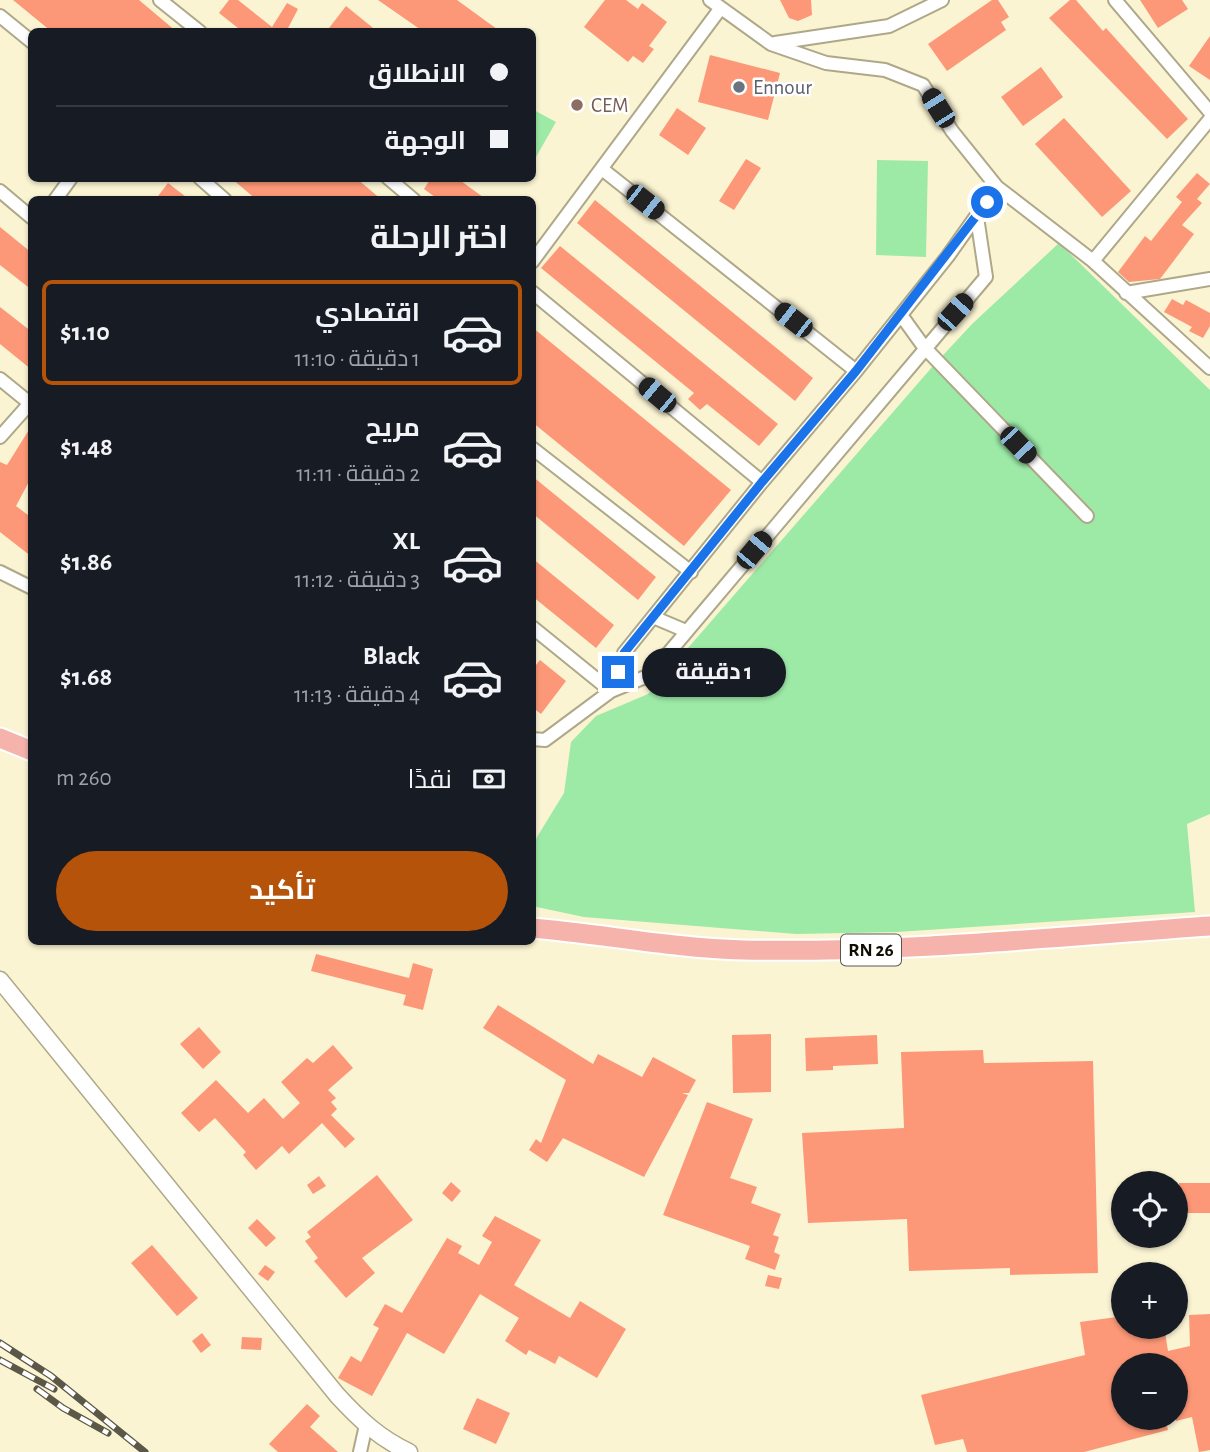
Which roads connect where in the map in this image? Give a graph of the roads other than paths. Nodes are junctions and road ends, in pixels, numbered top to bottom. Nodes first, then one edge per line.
1 (710, 0) edge
2 (942, 0) edge
3 (1115, 0) edge
4 (164, 1) edge
5 (720, 9) junction
6 (0, 16) edge
7 (195, 28) edge
8 (28, 39) edge
9 (771, 44) junction
10 (1210, 112) edge
11 (1208, 125) edge
12 (603, 169) junction
13 (205, 182) edge
14 (393, 182) edge
15 (997, 187) junction
16 (0, 191) edge
17 (220, 196) edge
18 (409, 196) edge
19 (28, 215) edge
20 (977, 217) junction
21 (536, 257) edge
22 (1093, 261) junction
23 (1210, 279) edge
24 (1126, 293) junction
25 (536, 295) edge
26 (901, 315) junction
27 (924, 347) junction
28 (1210, 368) edge
29 (856, 371) junction
30 (0, 379) edge
31 (28, 401) edge
32 (28, 406) edge
33 (0, 437) edge
34 (536, 451) edge
35 (762, 482) junction
36 (1087, 516) dead end
37 (0, 572) edge
38 (691, 572) junction
39 (28, 586) edge
40 (653, 617) junction
41 (536, 630) edge
42 (687, 631) junction
43 (611, 691) junction
44 (0, 738) edge
45 (536, 739) edge
46 (28, 749) edge
47 (1210, 926) edge
48 (536, 929) edge
49 (0, 980) edge
50 (366, 1425) junction
51 (360, 1452) edge
52 (409, 1452) edge

1 - 5 street
2 - 9 street
3 - 10 street
4 - 7 street
5 - 9 street
5 - 12 street
6 - 8 street
9 - 15 street
11 - 22 street
12 - 21 street
12 - 29 street
13 - 17 street
14 - 18 street
15 - 20 street
15 - 22 street
16 - 19 street
20 - 26 street
20 - 27 street
22 - 24 street
23 - 24 street
24 - 28 street
25 - 35 street
26 - 27 street
26 - 29 street
27 - 36 street
27 - 42 street
29 - 35 street
30 - 31 street
32 - 33 street
34 - 38 street
35 - 38 street
37 - 39 street
38 - 40 street
40 - 42 street
40 - 43 street
41 - 43 street
42 - 43 street
43 - 45 street
44 - 46 main road
47 - 48 main road, RN 26
49 - 50 main road
50 - 51 street
50 - 52 main road

